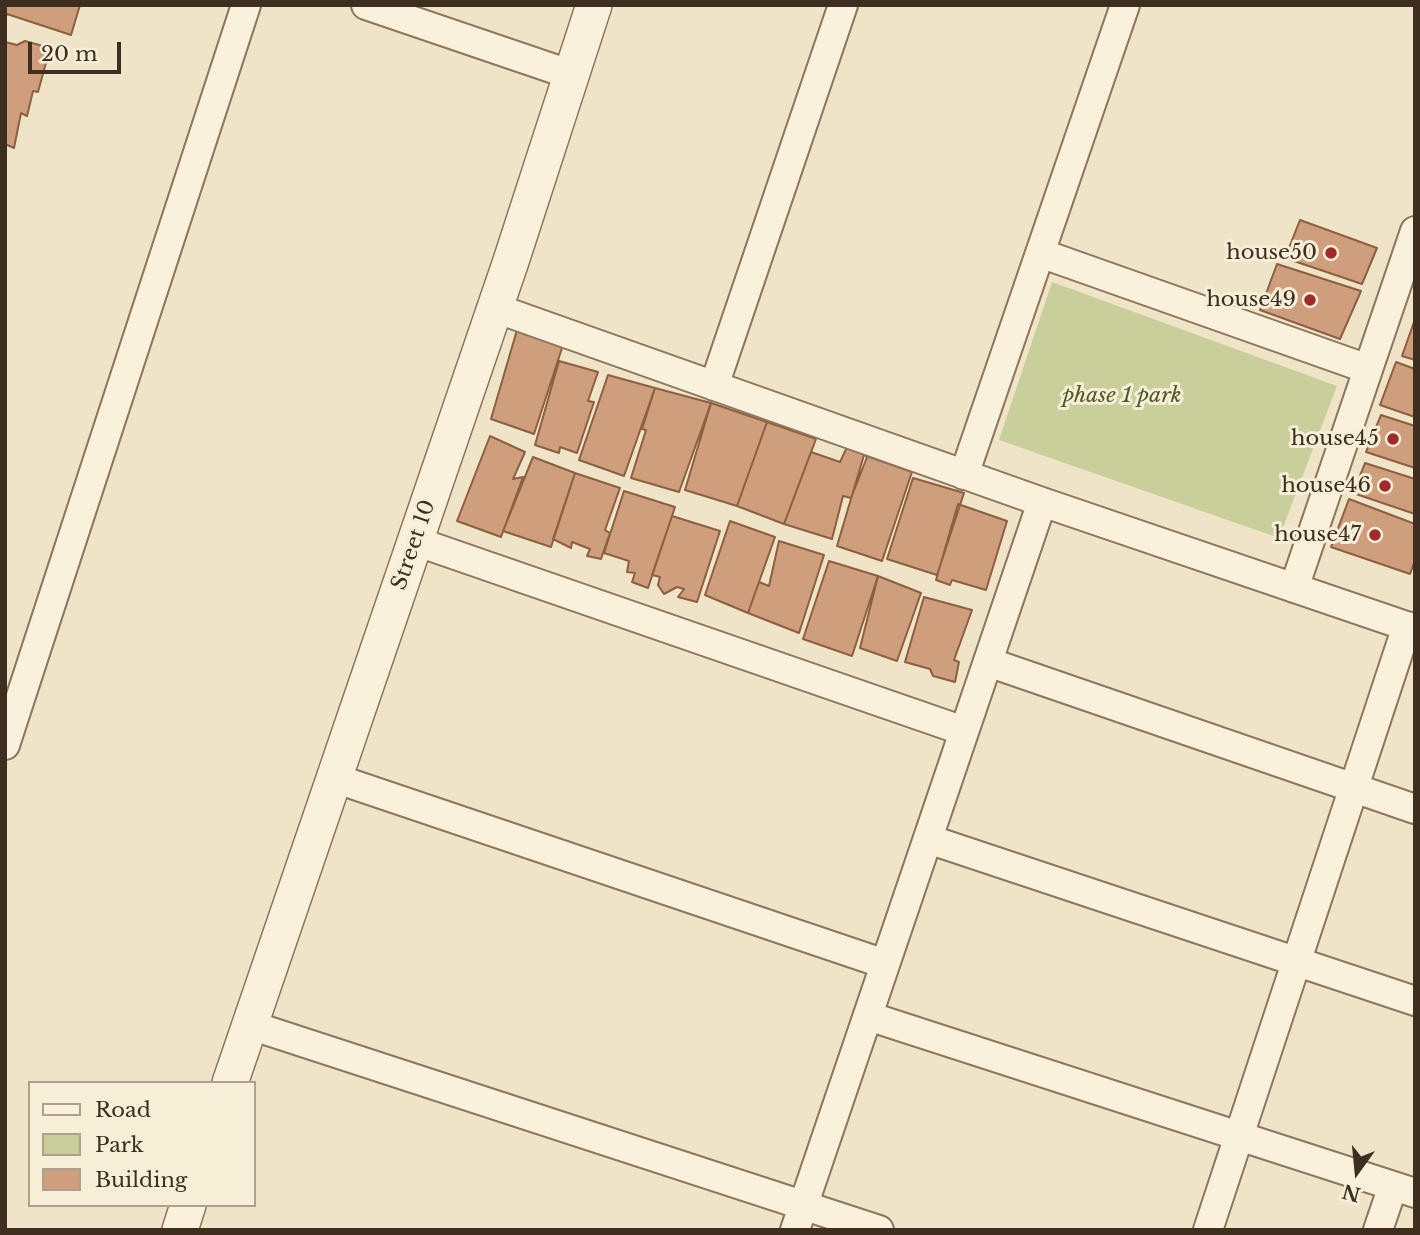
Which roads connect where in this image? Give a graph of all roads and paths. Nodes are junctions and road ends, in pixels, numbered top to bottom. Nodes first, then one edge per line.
1 (246, 5) edge
2 (366, 5) edge
3 (594, 5) edge
4 (843, 5) edge
5 (1125, 5) edge
6 (572, 75) junction
7 (1415, 231) edge
8 (1040, 253) junction
9 (495, 309) junction
10 (1368, 369) junction
11 (714, 386) junction
12 (964, 475) junction
13 (1042, 502) junction
14 (415, 541) junction
15 (1294, 588) junction
16 (1411, 627) edge
17 (988, 662) junction
18 (964, 731) junction
19 (5, 745) edge
20 (334, 778) junction
21 (1353, 788) junction
22 (1415, 809) edge
23 (928, 839) junction
24 (1297, 961) junction
25 (885, 964) junction
26 (1415, 1000) edge
27 (868, 1016) junction
28 (250, 1025) junction
29 (231, 1081) edge
30 (1239, 1136) junction
31 (1404, 1189) edge
32 (187, 1207) edge
33 (799, 1218) edge
34 (180, 1230) edge
35 (879, 1230) edge
36 (1208, 1230) edge
37 (1378, 1230) edge

1 - 19 street
2 - 6 street
3 - 6 street, Street 10
4 - 11 street
5 - 8 street
6 - 9 street, Street 10
7 - 10 street
8 - 10 street
8 - 12 street
9 - 11 street
9 - 14 street, Street 10
10 - 15 street
11 - 12 street
12 - 13 street
13 - 15 street
13 - 17 street
14 - 18 street
14 - 20 street, Street 10
15 - 16 street
16 - 21 street
17 - 18 street
17 - 21 street
18 - 23 street
20 - 25 street
20 - 28 street, Street 10
21 - 22 street
21 - 24 street
23 - 24 street
23 - 25 street
24 - 26 street
24 - 30 street
25 - 27 street
27 - 30 street
27 - 33 street
28 - 29 street, Street 10
28 - 33 street
30 - 31 street
30 - 36 street
31 - 37 street
32 - 34 street
33 - 35 street

